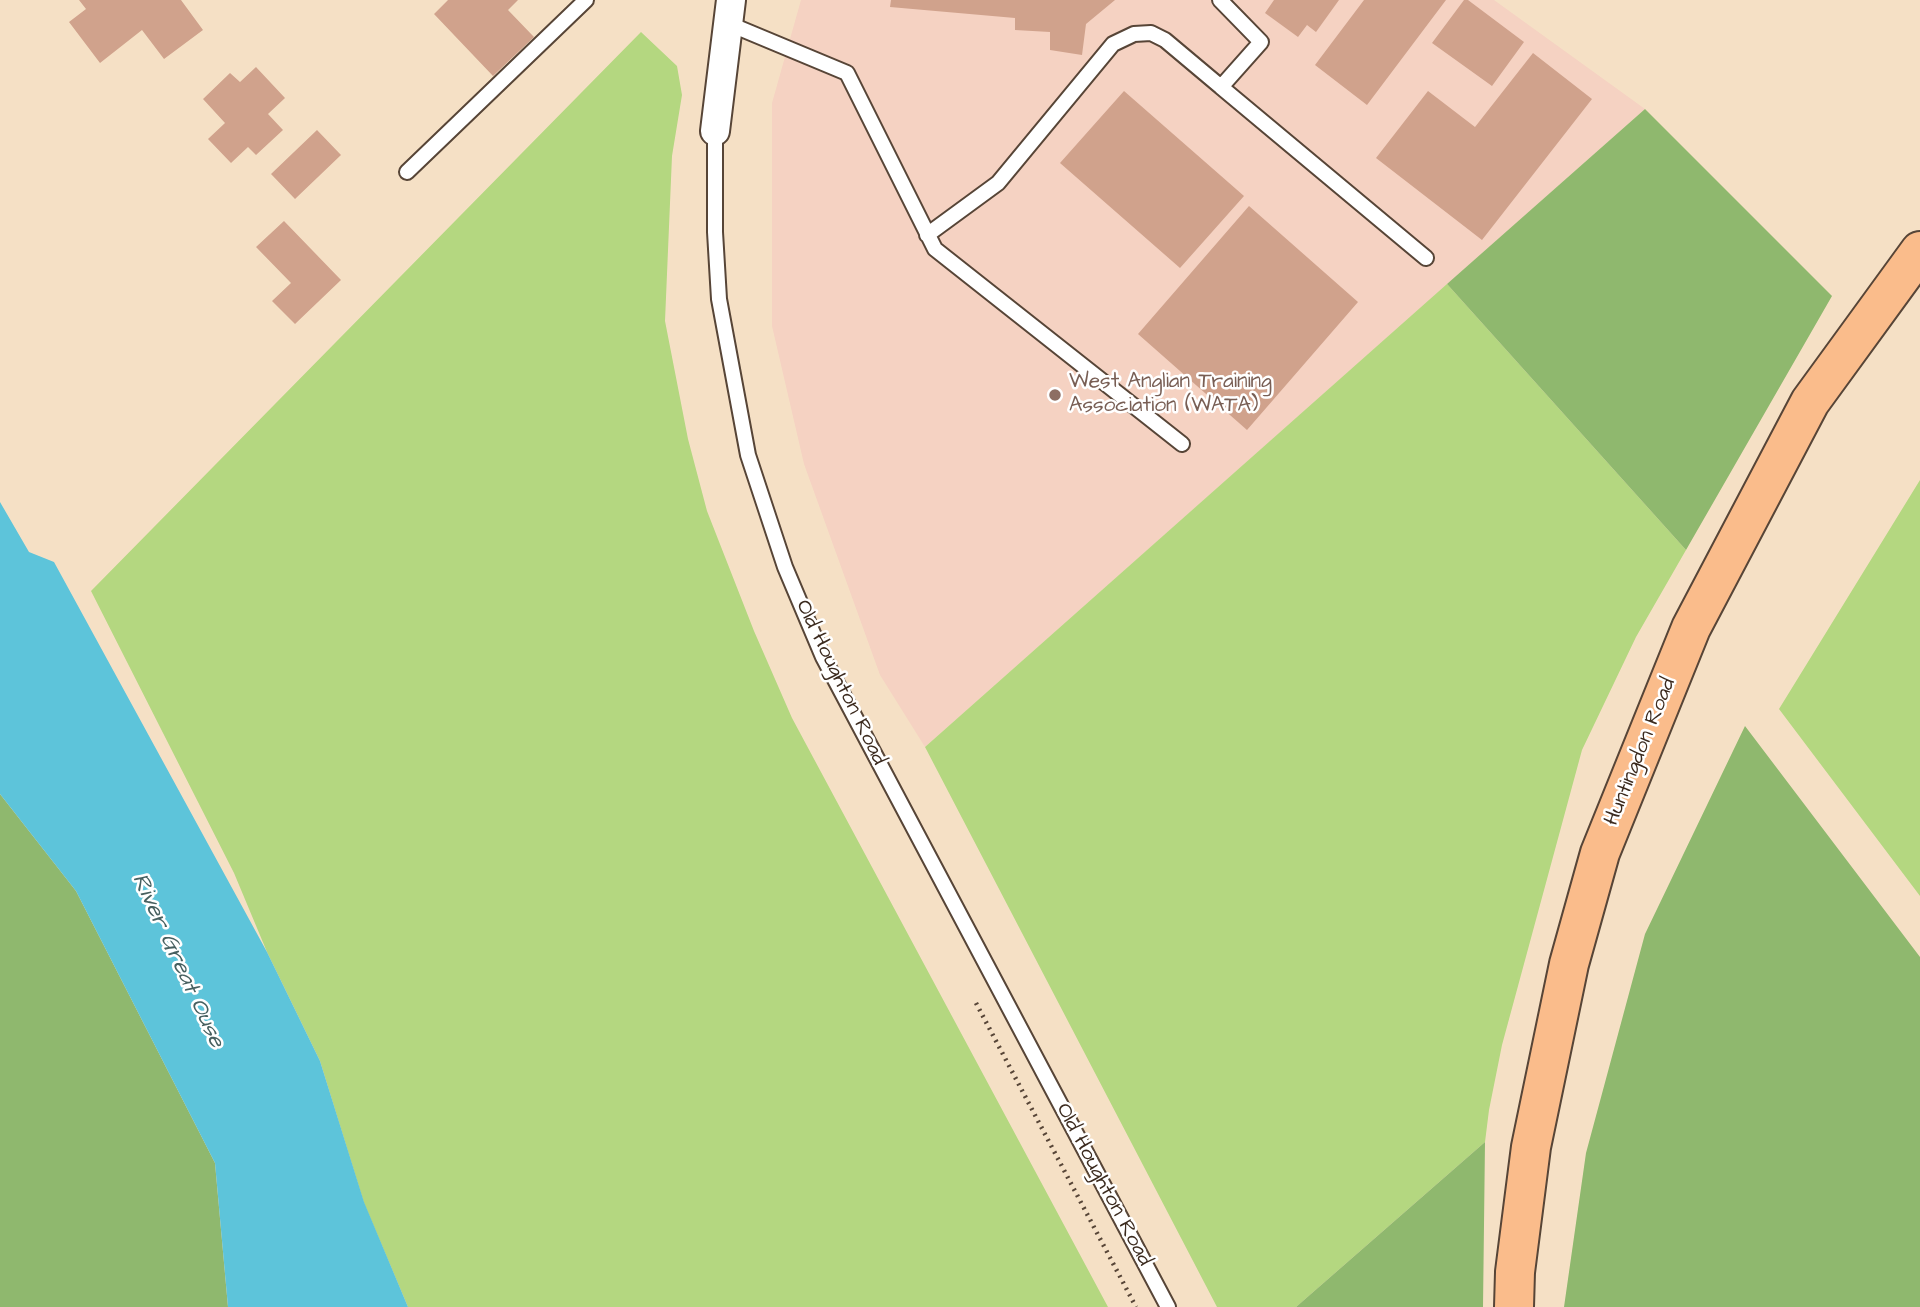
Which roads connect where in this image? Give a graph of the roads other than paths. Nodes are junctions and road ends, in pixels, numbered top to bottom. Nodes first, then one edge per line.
1 (586, 0) edge
2 (1220, 0) edge
3 (727, 7) edge
4 (1221, 87) junction
5 (715, 131) joint
6 (407, 172) dead end
7 (927, 235) junction
8 (1918, 253) edge
9 (1426, 258) dead end
10 (1182, 444) dead end
11 (1168, 1307) edge
12 (1514, 1307) edge

1 - 6 lane
2 - 4 lane
3 - 5 street, Old Houghton Road
3 - 7 lane
4 - 7 lane
4 - 9 lane
5 - 11 lane, Old Houghton Road
7 - 10 lane
8 - 12 main road, Huntingdon Road

